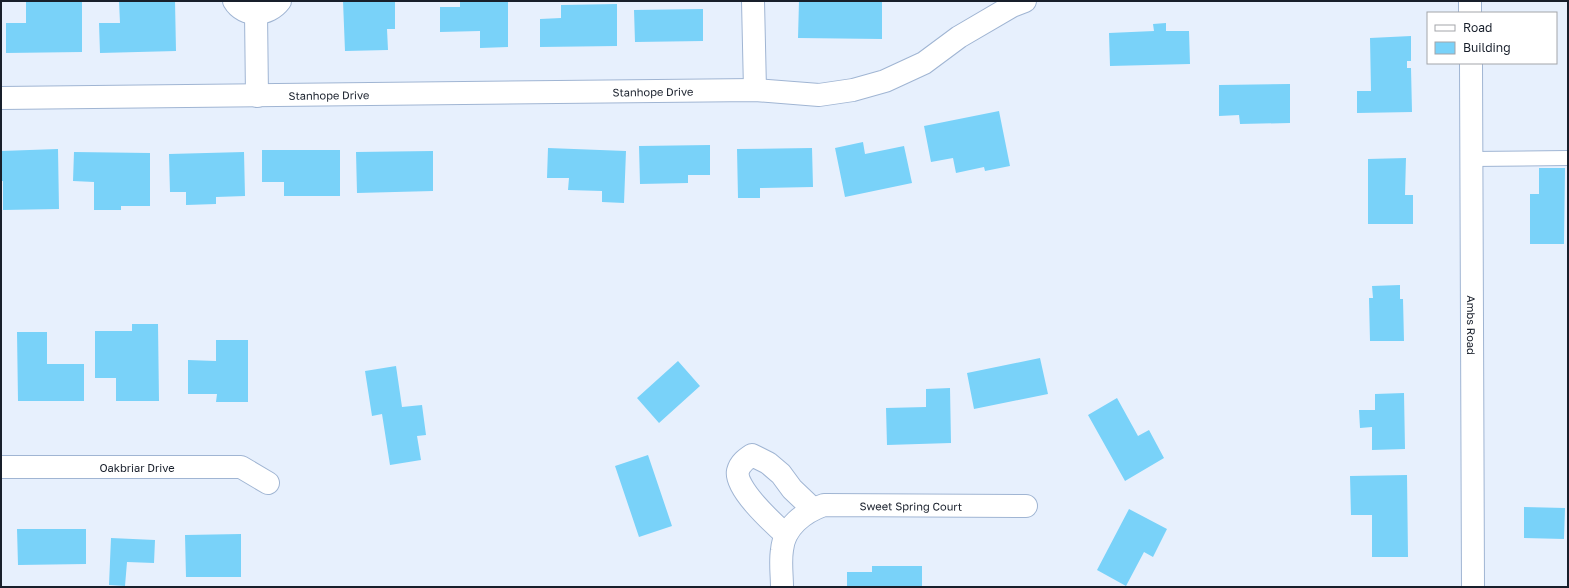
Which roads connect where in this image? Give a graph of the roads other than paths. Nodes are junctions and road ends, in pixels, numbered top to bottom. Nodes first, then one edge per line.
1 (234, 1) edge
2 (280, 1) edge
3 (753, 1) edge
4 (1025, 1) edge
5 (1470, 1) edge
6 (1470, 12) edge
7 (256, 13) junction
8 (1471, 64) edge
9 (754, 90) junction
10 (257, 96) junction
11 (1, 98) edge
12 (1568, 158) edge
13 (1472, 159) junction
14 (1, 467) edge
15 (268, 482) dead end
16 (1026, 506) dead end
17 (1476, 584) edge
18 (782, 587) edge

1 - 7 street
2 - 7 street
3 - 9 street
4 - 9 street, Stanhope Drive
5 - 6 street
7 - 10 street
8 - 13 street, Ambs Road
9 - 10 street, Stanhope Drive
10 - 11 street, Stanhope Drive
12 - 13 lane
13 - 17 street, Ambs Road
14 - 15 street, Oakbriar Drive
16 - 18 street, Sweet Spring Court

